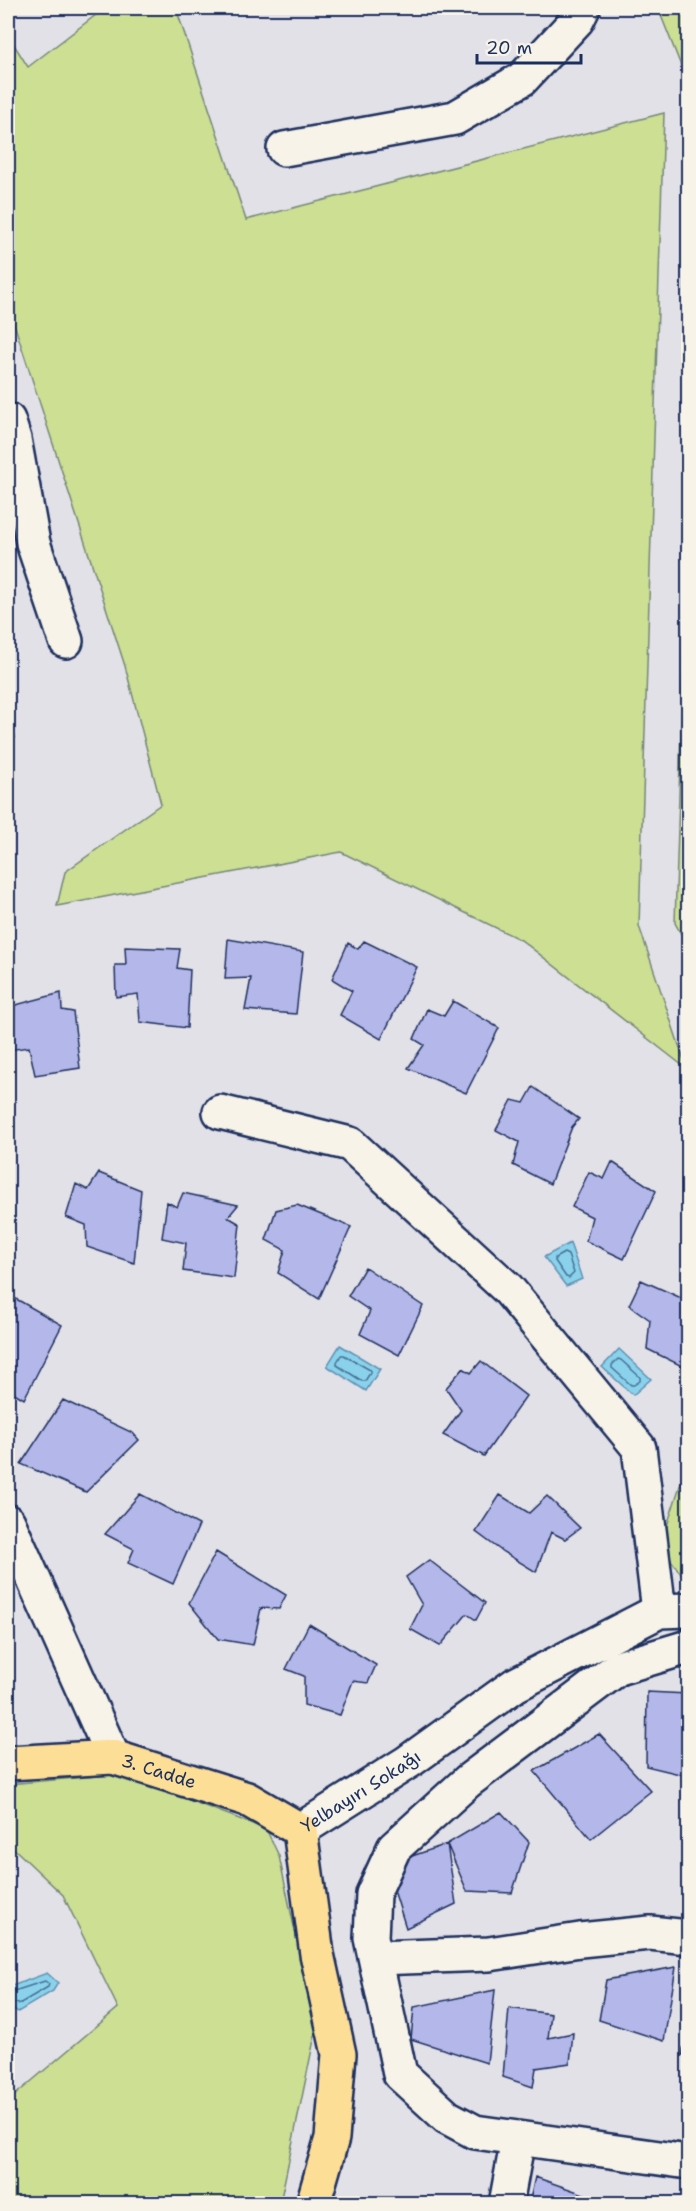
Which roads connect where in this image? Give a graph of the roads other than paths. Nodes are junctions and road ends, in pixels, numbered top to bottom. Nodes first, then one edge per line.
1 (584, 8) edge
2 (284, 149) dead end
3 (8, 420) edge
4 (66, 641) dead end
5 (220, 1112) dead end
6 (8, 1522) edge
7 (674, 1610) edge
8 (688, 1647) edge
9 (113, 1757) junction
10 (8, 1763) edge
11 (300, 1830) junction
12 (688, 1937) edge
13 (376, 1958) junction
14 (518, 2139) junction
15 (688, 2162) edge
16 (314, 2204) edge
17 (506, 2204) edge

1 - 2 street
3 - 4 street
5 - 7 street
6 - 9 street
7 - 11 street, Yelbayırı Sokağı
8 - 13 street
9 - 10 main road, 3. Cadde
9 - 11 main road, 3. Cadde
11 - 16 main road, Yelbayırı Sokağı
12 - 13 street
13 - 14 street
14 - 15 street
14 - 17 street

